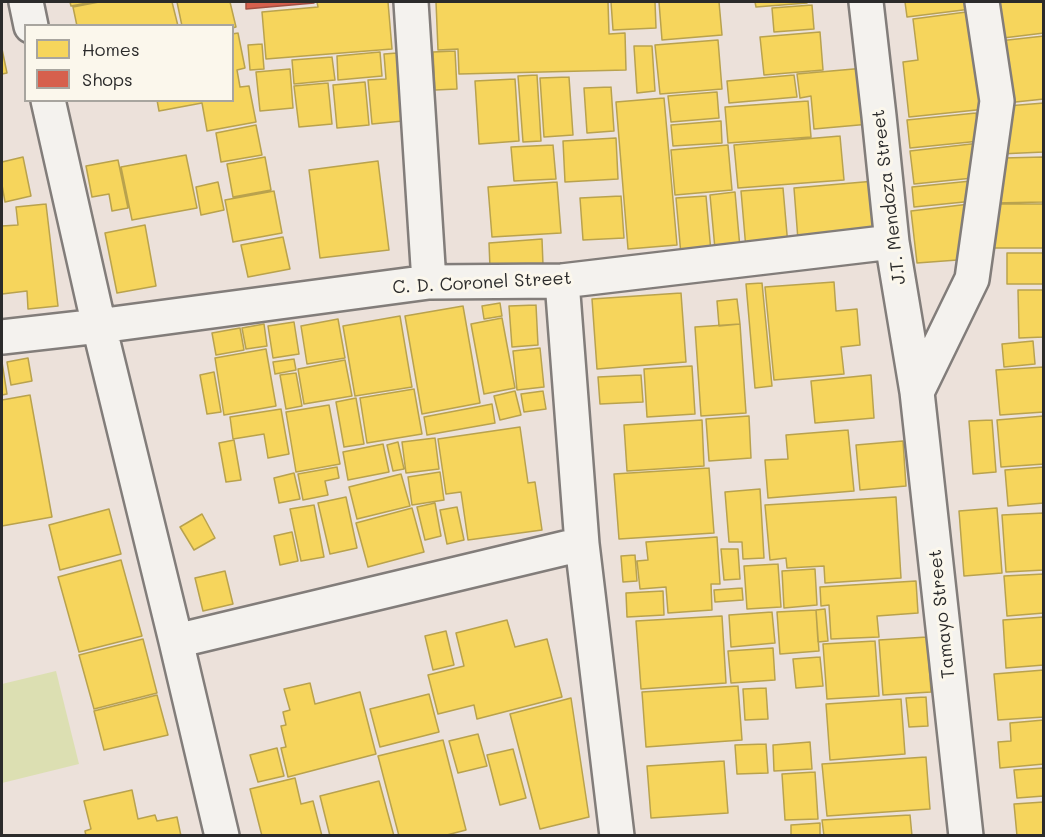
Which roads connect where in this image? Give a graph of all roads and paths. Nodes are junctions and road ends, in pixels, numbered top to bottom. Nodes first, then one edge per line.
1 (26, 2) edge
2 (411, 2) edge
3 (866, 2) edge
4 (982, 2) edge
5 (31, 24) edge
6 (48, 102) edge
7 (892, 242) junction
8 (562, 281) junction
9 (429, 282) junction
10 (99, 326) junction
11 (2, 337) edge
12 (917, 392) junction
13 (582, 544) junction
14 (176, 641) junction
15 (222, 836) edge
16 (617, 836) edge
17 (966, 836) edge

1 - 5 street
2 - 9 street
3 - 7 street, J.T. Mendoza Street
4 - 12 street
6 - 10 street
7 - 8 street, C. D. Coronel Street
7 - 12 street, J.T. Mendoza Street
8 - 9 street, C. D. Coronel Street
8 - 13 street
9 - 10 street, C. D. Coronel Street
10 - 11 street, C. D. Coronel Street
10 - 14 street
12 - 17 street, Tamayo Street
13 - 14 street
13 - 16 street
14 - 15 street

